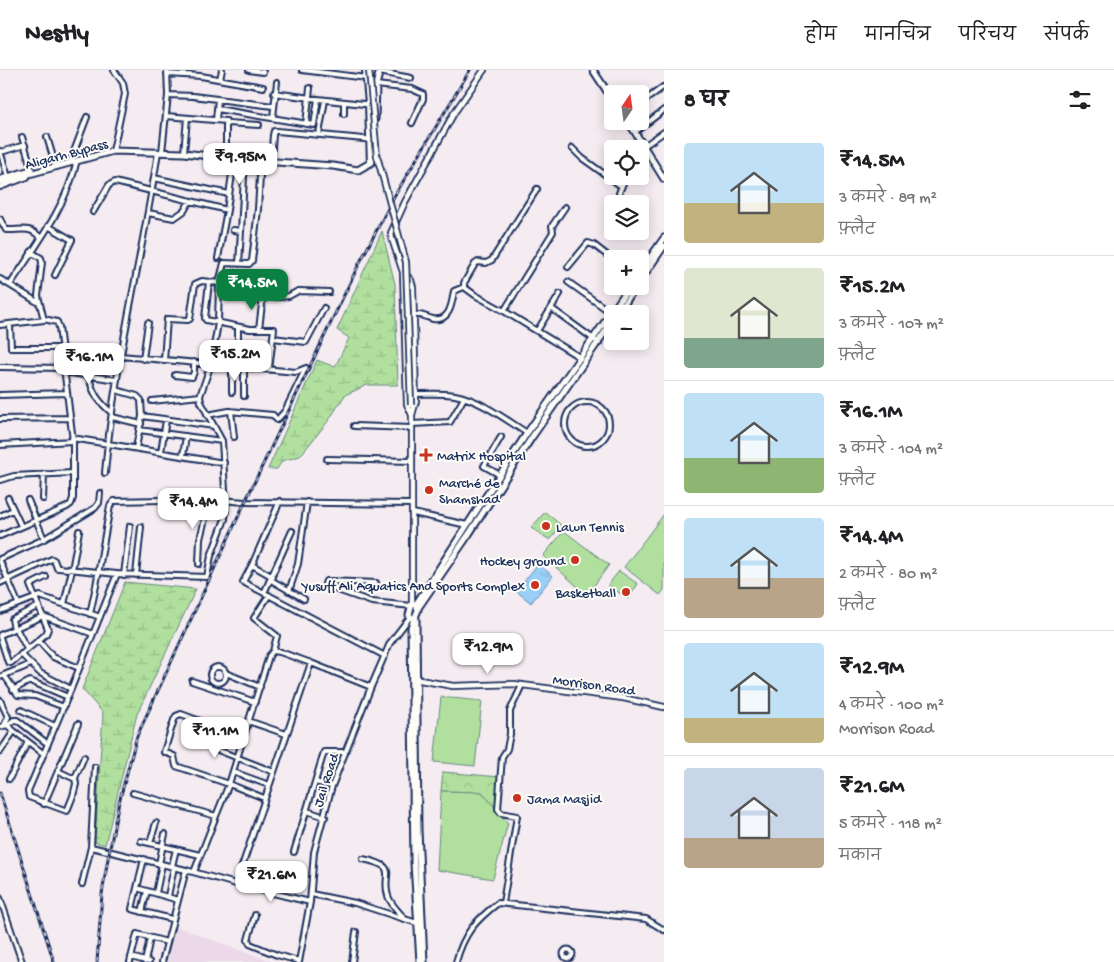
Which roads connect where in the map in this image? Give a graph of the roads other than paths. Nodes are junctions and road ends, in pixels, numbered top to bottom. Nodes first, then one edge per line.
1 (114, 70) edge
2 (222, 70) edge
3 (250, 70) edge
4 (302, 70) edge
5 (365, 70) edge
6 (369, 70) edge
7 (484, 70) edge
8 (593, 70) edge
9 (380, 71) edge
10 (167, 72) edge
11 (263, 72) dead end
12 (366, 78) junction
13 (411, 78) dead end
14 (220, 79) junction
15 (277, 82) dead end
16 (376, 85) junction
17 (263, 86) dead end
18 (604, 86) edge
19 (663, 87) dead end
20 (310, 88) dead end
21 (274, 93) junction
22 (168, 95) junction
23 (649, 97) edge
24 (218, 99) junction
25 (309, 99) junction
26 (318, 99) junction
27 (324, 100) junction
28 (344, 102) junction
29 (368, 104) junction
30 (375, 105) junction
31 (273, 106) junction
32 (217, 109) junction
33 (664, 110) edge
34 (344, 114) dead end
35 (166, 116) junction
36 (87, 117) dead end
37 (273, 117) junction
38 (187, 118) junction
39 (216, 120) junction
40 (227, 123) junction
41 (412, 123) dead end
42 (258, 124) dead end
43 (306, 124) junction
44 (634, 132) joint
45 (664, 132) edge
46 (319, 134) junction
47 (22, 137) dead end
48 (47, 137) dead end
49 (372, 140) junction
50 (639, 140) edge
51 (649, 143) edge
52 (25, 145) junction
53 (572, 148) dead end
54 (1, 151) edge
55 (113, 151) junction
56 (160, 152) junction
57 (184, 153) junction
58 (649, 155) edge
59 (226, 158) junction
60 (234, 159) junction
61 (245, 159) junction
62 (77, 160) junction
63 (261, 160) junction
64 (271, 160) junction
65 (70, 162) junction
66 (56, 167) junction
67 (33, 171) junction
68 (8, 177) junction
69 (154, 178) junction
70 (664, 179) edge
71 (0, 181) edge
72 (622, 186) joint
73 (0, 187) edge
74 (537, 190) dead end
75 (151, 192) junction
76 (229, 194) junction
77 (620, 195) edge
78 (190, 201) junction
79 (565, 207) dead end
80 (227, 210) junction
81 (93, 212) dead end
82 (148, 213) junction
83 (0, 219) edge
84 (1, 226) edge
85 (48, 226) junction
86 (233, 230) dead end
87 (241, 231) junction
88 (40, 237) junction
89 (664, 238) edge
90 (664, 246) edge
91 (31, 252) junction
92 (604, 253) edge
93 (218, 258) dead end
94 (649, 259) edge
95 (239, 264) junction
96 (568, 267) dead end
97 (649, 268) edge
98 (403, 272) junction
99 (55, 275) dead end
100 (0, 279) edge
101 (210, 282) junction
102 (568, 282) dead end
103 (219, 283) junction
104 (10, 285) junction
105 (464, 287) junction
106 (329, 292) dead end
107 (219, 294) junction
108 (560, 294) dead end
109 (263, 296) junction
110 (39, 303) junction
111 (604, 307) edge
112 (324, 308) dead end
113 (551, 308) junction
114 (504, 311) junction
115 (414, 315) junction
116 (44, 319) junction
117 (148, 323) dead end
118 (604, 323) edge
119 (218, 324) junction
120 (0, 325) edge
121 (10, 325) junction
122 (238, 327) junction
123 (259, 329) junction
124 (537, 330) junction
125 (604, 335) edge
126 (593, 337) junction
127 (273, 338) junction
128 (599, 343) junction
129 (62, 348) junction
130 (121, 356) junction
131 (580, 358) junction
132 (143, 359) junction
133 (164, 361) junction
134 (586, 361) junction
135 (194, 362) junction
136 (211, 364) junction
137 (232, 366) junction
138 (0, 367) edge
139 (244, 368) junction
140 (269, 369) junction
141 (64, 370) junction
142 (175, 375) dead end
143 (89, 376) junction
144 (118, 380) junction
145 (116, 390) junction
146 (232, 392) dead end
147 (66, 393) junction
148 (416, 394) junction
149 (0, 395) edge
150 (200, 396) junction
151 (244, 396) dead end
152 (464, 398) junction
153 (152, 401) dead end
154 (231, 412) junction
155 (112, 415) junction
156 (207, 415) junction
157 (412, 415) junction
158 (142, 416) junction
159 (70, 418) junction
160 (0, 419) edge
161 (166, 420) junction
162 (141, 424) junction
163 (214, 426) junction
164 (354, 426) dead end
165 (412, 426) junction
166 (139, 430) junction
167 (163, 433) junction
168 (527, 433) junction
169 (186, 436) junction
170 (234, 437) dead end
171 (501, 438) dead end
172 (72, 440) junction
173 (222, 441) junction
174 (107, 444) junction
175 (0, 445) edge
176 (595, 445) joint
177 (136, 448) junction
178 (161, 452) junction
179 (183, 456) junction
180 (327, 459) dead end
181 (412, 461) junction
182 (224, 463) junction
183 (73, 473) junction
184 (105, 473) dead end
185 (44, 474) junction
186 (500, 475) junction
187 (0, 480) edge
188 (100, 493) dead end
189 (8, 498) dead end
190 (44, 499) dead end
191 (210, 499) junction
192 (225, 499) junction
193 (28, 500) dead end
194 (280, 501) junction
195 (308, 502) junction
196 (412, 504) junction
197 (13, 510) junction
198 (413, 513) junction
199 (0, 516) edge
200 (36, 520) junction
201 (467, 525) junction
202 (21, 526) junction
203 (130, 526) dead end
204 (141, 527) dead end
205 (79, 531) dead end
206 (292, 531) dead end
207 (0, 536) edge
208 (44, 539) junction
209 (0, 560) edge
210 (199, 564) dead end
211 (252, 564) junction
212 (72, 570) junction
213 (98, 573) junction
214 (117, 574) junction
215 (124, 575) junction
216 (136, 575) junction
217 (46, 577) dead end
218 (272, 578) junction
219 (8, 579) junction
220 (0, 583) edge
221 (376, 583) dead end
222 (290, 590) junction
223 (264, 592) junction
224 (269, 595) junction
225 (36, 596) junction
226 (304, 600) dead end
227 (18, 603) junction
228 (64, 604) junction
229 (39, 606) junction
230 (414, 606) junction
231 (0, 611) edge
232 (90, 614) junction
233 (43, 616) junction
234 (100, 617) junction
235 (413, 618) junction
236 (15, 628) junction
237 (93, 634) junction
238 (0, 636) edge
239 (38, 640) junction
240 (28, 649) junction
241 (273, 651) junction
242 (21, 654) junction
243 (385, 656) junction
244 (310, 663) junction
245 (30, 664) junction
246 (79, 668) junction
247 (226, 673) junction
248 (2, 676) edge
249 (415, 679) junction
250 (192, 681) dead end
251 (522, 685) junction
252 (370, 686) junction
253 (260, 687) junction
254 (71, 689) junction
255 (13, 690) junction
256 (68, 697) junction
257 (0, 700) edge
258 (255, 702) junction
259 (64, 707) junction
260 (664, 707) edge
261 (21, 710) dead end
262 (248, 721) junction
263 (78, 724) dead end
264 (4, 726) edge
265 (55, 726) junction
266 (14, 731) junction
267 (286, 734) junction
268 (243, 737) junction
269 (28, 742) junction
270 (200, 743) dead end
271 (48, 744) junction
272 (0, 752) edge
273 (346, 752) junction
274 (44, 754) junction
275 (237, 756) junction
276 (84, 757) dead end
277 (96, 767) dead end
278 (58, 771) junction
279 (233, 772) junction
280 (274, 772) junction
281 (9, 779) dead end
282 (75, 779) junction
283 (315, 782) junction
284 (229, 784) junction
285 (269, 785) junction
286 (332, 786) junction
287 (133, 793) dead end
288 (264, 798) junction
289 (44, 804) junction
290 (307, 811) junction
291 (216, 816) junction
292 (325, 817) junction
293 (156, 823) dead end
294 (166, 834) dead end
295 (141, 841) dead end
296 (150, 843) junction
297 (163, 846) junction
298 (91, 847) junction
299 (176, 850) junction
300 (294, 852) dead end
301 (200, 855) junction
302 (363, 859) dead end
303 (144, 860) junction
304 (161, 864) junction
305 (173, 866) junction
306 (186, 870) junction
307 (194, 872) junction
308 (159, 879) junction
309 (171, 882) junction
310 (82, 884) dead end
311 (236, 884) junction
312 (137, 888) junction
313 (146, 891) junction
314 (156, 893) junction
315 (311, 894) junction
316 (168, 896) junction
317 (0, 898) edge
318 (178, 900) junction
319 (310, 902) junction
320 (504, 903) junction
321 (142, 912) junction
322 (255, 915) dead end
323 (172, 919) junction
324 (405, 919) junction
325 (420, 924) junction
326 (664, 930) edge
327 (356, 932) dead end
328 (150, 938) junction
329 (167, 942) junction
330 (131, 960) edge
331 (22, 962) edge
332 (146, 962) edge
333 (162, 962) edge
334 (299, 962) edge
335 (352, 962) edge
336 (420, 962) edge
337 (424, 962) edge
338 (456, 962) edge

1 - 55 street
2 - 14 street
3 - 11 street
4 - 12 street
5 - 12 street
6 - 157 street, bridge
7 - 98 street
8 - 18 main road
9 - 13 street
9 - 16 main road, Aligarh Bypass
10 - 14 street
10 - 22 street
12 - 29 street
14 - 17 street
15 - 21 street
16 - 30 main road, Aligarh Bypass
16 - 41 street
19 - 23 street
20 - 25 street
21 - 25 street
21 - 31 street
22 - 24 street
22 - 35 street
24 - 31 street
24 - 32 street
25 - 26 street
25 - 43 street
26 - 27 street
26 - 43 street
27 - 28 street
27 - 46 street
28 - 29 street
28 - 34 street
29 - 30 street
29 - 49 street
30 - 49 main road, Aligarh Bypass
31 - 37 street
32 - 37 street
32 - 39 street
33 - 44 street
35 - 38 street
35 - 56 street
36 - 65 street
37 - 43 street
38 - 39 street
38 - 57 street
39 - 40 street
40 - 42 street
40 - 59 street
44 - 50 main road
45 - 51 street
46 - 49 street
46 - 64 street
47 - 52 street
48 - 66 street
49 - 64 main road, Aligarh Bypass
52 - 54 street
52 - 67 street
53 - 72 street
54 - 68 street
55 - 56 main road, Aligarh Bypass
55 - 62 main road, Aligarh Bypass
56 - 57 main road, Aligarh Bypass
56 - 69 street
57 - 59 main road, Aligarh Bypass
58 - 70 main road
59 - 60 main road, Aligarh Bypass
60 - 61 main road, Aligarh Bypass
60 - 76 street
61 - 63 main road, Aligarh Bypass
61 - 87 street
62 - 65 main road, Aligarh Bypass
62 - 85 street
63 - 64 main road, Aligarh Bypass
63 - 95 street
65 - 66 main road, Aligarh Bypass
66 - 67 main road, Aligarh Bypass
67 - 68 street
67 - 71 main road, Aligarh Bypass
67 - 73 street
68 - 71 street
69 - 75 street
69 - 76 street
72 - 77 street
74 - 105 street
75 - 78 street
75 - 81 street
75 - 82 street
76 - 80 street
78 - 80 street
78 - 82 street
79 - 114 street
80 - 93 street
82 - 130 street
83 - 84 street
84 - 88 street
85 - 88 street
85 - 99 street
86 - 87 street
87 - 95 street
88 - 91 street
89 - 94 main road
90 - 97 main road
91 - 104 street
91 - 110 street
92 - 96 street
95 - 103 street
98 - 115 street
98 - 157 street
100 - 104 street
101 - 103 street
101 - 119 street
101 - 133 street
102 - 111 street
103 - 107 street
104 - 110 street
105 - 114 street
105 - 115 street
106 - 109 street
107 - 109 street
107 - 119 street
108 - 113 street
109 - 123 street
110 - 116 street
112 - 127 street
113 - 124 street
113 - 126 street
114 - 124 street
115 - 148 street
116 - 121 street
116 - 129 street
117 - 132 street
118 - 126 main road
119 - 122 street
119 - 136 street
120 - 121 street
121 - 129 street
122 - 123 street
122 - 137 street
123 - 127 street
124 - 131 street
125 - 128 main road
126 - 128 street
126 - 131 main road
127 - 140 street
128 - 134 main road
129 - 141 street
130 - 132 street
130 - 144 street
131 - 134 street
131 - 168 main road
132 - 133 street
133 - 135 street
134 - 230 main road
135 - 136 street
135 - 142 street
136 - 137 street
136 - 150 street
137 - 139 street
137 - 146 street
138 - 141 street
139 - 140 street
139 - 151 street
140 - 154 street
141 - 143 street
141 - 147 street
143 - 144 street
143 - 155 street
144 - 145 street
145 - 155 street
145 - 158 street
147 - 149 street
147 - 159 street
148 - 152 street
148 - 157 street
150 - 153 street
150 - 156 street
152 - 165 street
152 - 168 street
154 - 156 street
154 - 170 street
155 - 162 street
155 - 174 street
156 - 163 street
157 - 165 street
158 - 161 street
158 - 162 street
159 - 160 street
159 - 172 street
161 - 163 street
161 - 167 street
162 - 166 street
163 - 173 street
164 - 165 street
165 - 181 street
166 - 167 street
166 - 177 street
167 - 169 street
167 - 178 street
168 - 186 main road
169 - 173 street
169 - 179 street
171 - 186 street
172 - 174 street
172 - 175 street
172 - 183 street
173 - 182 street
174 - 177 street
174 - 184 street
176 - 176 street
177 - 178 street
178 - 179 street
179 - 182 street
180 - 181 street
181 - 196 street
182 - 192 street
183 - 185 street
183 - 200 street
185 - 187 street
185 - 190 street
186 - 201 main road
188 - 208 street
189 - 197 street
191 - 192 street
191 - 210 street
191 - 213 street
192 - 194 street
192 - 216 street
193 - 200 street
194 - 195 street
194 - 211 street
195 - 196 street
195 - 222 street
196 - 198 street
197 - 199 street
197 - 202 street
198 - 201 street
198 - 230 street
200 - 202 street
200 - 208 street
201 - 230 main road
202 - 207 street
203 - 215 street
204 - 216 street
205 - 212 street
206 - 218 street
208 - 209 street
209 - 219 street
211 - 218 street
211 - 223 street
212 - 213 street
212 - 219 street
212 - 228 street
213 - 214 street
213 - 232 street
214 - 215 street
214 - 234 street
215 - 216 street
217 - 225 street
218 - 222 street
218 - 223 street
219 - 220 street
219 - 227 street
221 - 230 street
222 - 226 street
223 - 224 street
224 - 241 street
224 - 243 street
225 - 227 street
225 - 228 street
225 - 229 street
227 - 231 street
228 - 232 street
229 - 233 street
229 - 236 street
230 - 235 main road
232 - 234 street
233 - 236 street
233 - 237 street
233 - 239 street
234 - 237 street
235 - 243 street, Jail Road
235 - 249 main road
236 - 238 street
236 - 240 street
237 - 246 street
238 - 242 street
239 - 240 street
239 - 246 street
240 - 242 street
241 - 244 street
241 - 253 street
242 - 245 street
243 - 252 street, Jail Road
244 - 252 street
244 - 267 street
245 - 248 street
245 - 254 street
246 - 254 street
247 - 247 street
247 - 253 street
248 - 255 street
249 - 251 street, Morrison Road
249 - 325 main road
250 - 258 street
251 - 260 street, Morrison Road
251 - 320 street
252 - 273 street, Jail Road
253 - 258 street
254 - 256 street
255 - 256 street
255 - 259 street
256 - 259 street
257 - 264 street
258 - 262 street
259 - 265 street
261 - 265 street
262 - 267 street
262 - 268 street
263 - 278 street
264 - 266 street
264 - 271 street
265 - 271 street
266 - 269 street
266 - 272 street
267 - 280 street
268 - 275 street
268 - 284 street
269 - 274 street
269 - 281 street
270 - 275 street
271 - 274 street
273 - 283 street
273 - 286 street, Jail Road
274 - 289 street
275 - 279 street
275 - 280 street
276 - 282 street
277 - 298 street
278 - 282 street
278 - 289 street
279 - 284 street
279 - 285 street
280 - 285 street
282 - 289 street
283 - 286 street
283 - 290 street
284 - 288 street
284 - 291 street
285 - 288 street
286 - 292 street, Jail Road
287 - 291 street
288 - 311 street
290 - 292 street
290 - 300 street
291 - 301 street
292 - 315 street, Jail Road
293 - 296 street
294 - 297 street
295 - 296 street
296 - 297 street
297 - 299 street
297 - 304 street
298 - 303 street
298 - 310 street
299 - 301 street
299 - 305 street
301 - 307 street
302 - 324 street
303 - 304 street
303 - 312 street
304 - 305 street
304 - 308 street
305 - 306 street
305 - 309 street
306 - 307 street
306 - 318 street
307 - 311 street
308 - 309 street
308 - 314 street
309 - 316 street
311 - 319 street
312 - 313 street
312 - 321 street
313 - 314 street
313 - 321 street
314 - 316 street
315 - 319 street, Jail Road
315 - 324 street
316 - 318 street
317 - 331 street
318 - 323 street
319 - 334 street, Jail Road
320 - 326 street
320 - 338 street
321 - 323 street
322 - 334 street
323 - 329 street
324 - 325 street
325 - 336 main road
325 - 337 main road
327 - 335 street
328 - 329 street
328 - 330 street
328 - 332 street
329 - 333 street
330 - 332 street

